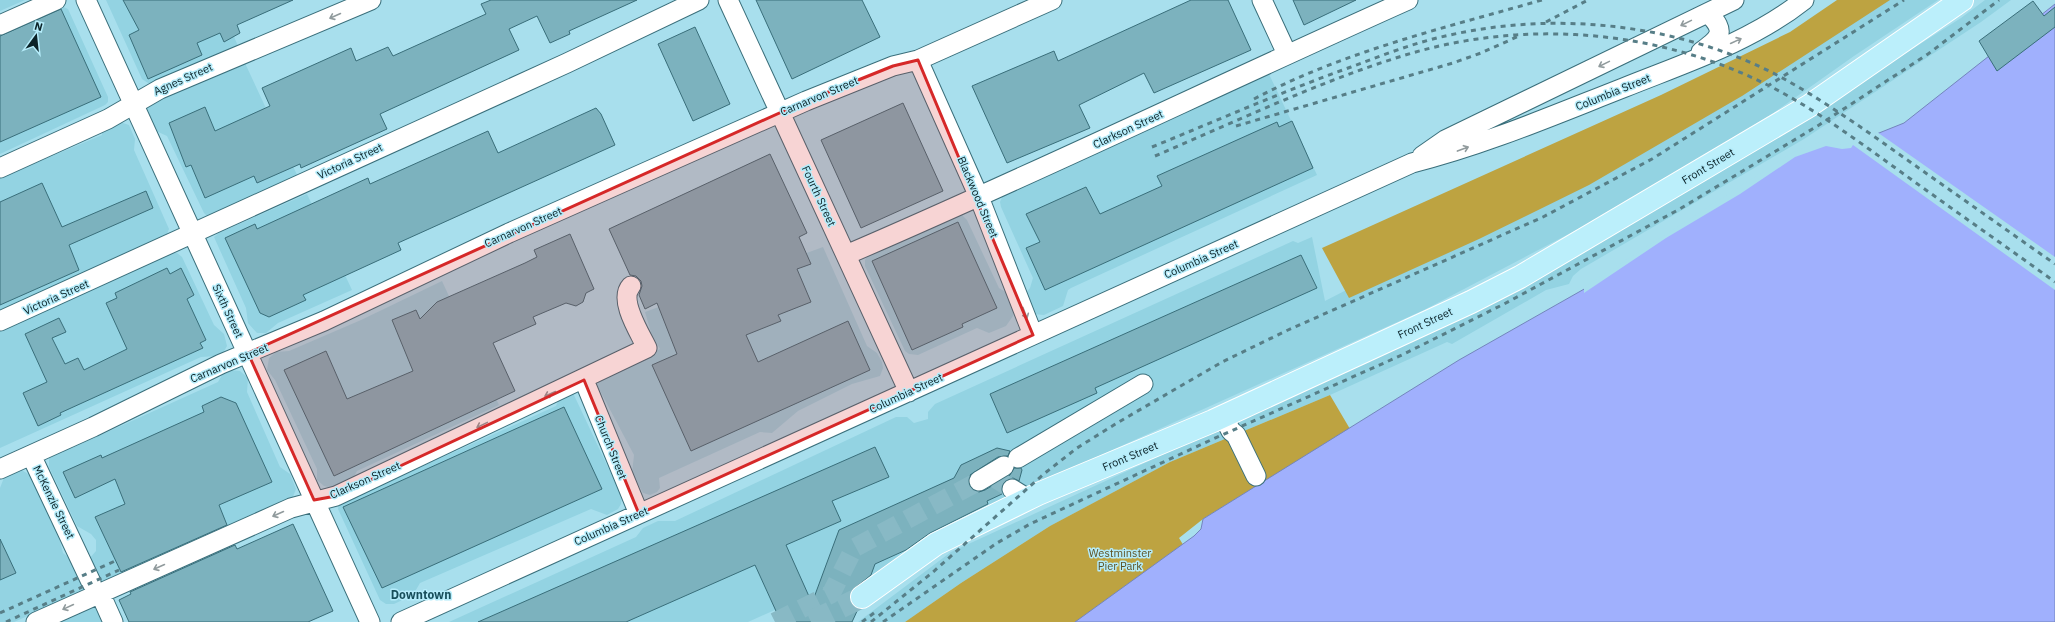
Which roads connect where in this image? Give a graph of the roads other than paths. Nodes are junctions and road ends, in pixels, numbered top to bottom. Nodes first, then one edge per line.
1 (56, 0) edge
2 (86, 0) edge
3 (371, 0) edge
4 (699, 0) edge
5 (728, 0) edge
6 (1052, 0) edge
7 (1262, 0) edge
8 (1408, 0) edge
9 (1734, 0) edge
10 (1804, 0) edge
11 (1962, 0) edge
12 (1708, 13) junction
13 (0, 25) edge
14 (1287, 54) junction
15 (918, 60) junction
16 (1688, 62) junction
17 (134, 104) junction
18 (781, 112) junction
19 (1412, 163) junction
20 (0, 168) edge
21 (979, 197) junction
22 (193, 235) junction
23 (846, 256) junction
24 (631, 286) dead end
25 (0, 321) edge
26 (1034, 335) junction
27 (248, 353) junction
28 (584, 380) junction
29 (1143, 384) dead end
30 (909, 392) junction
31 (1223, 416) junction
32 (31, 455) junction
33 (0, 469) edge
34 (997, 472) tunnel mouth
35 (1256, 476) dead end
36 (314, 500) junction
37 (639, 514) junction
38 (96, 587) junction
39 (862, 597) tunnel mouth
40 (36, 622) edge
41 (112, 622) edge
42 (370, 622) edge
43 (401, 622) edge

1 - 13 street
2 - 17 street, Sixth Street
3 -> 17 street, Agnes Street
4 - 22 street, Victoria Street
5 - 18 street, Fourth Street
6 - 15 street, Carnarvon Street
7 - 14 street
8 - 14 street, Clarkson Street
9 - 12 street, Columbia Street
16 -> 10 street, Columbia Street
11 - 31 main road, Front Street
12 - 16 street
12 -> 19 street, Columbia Street
14 - 21 street, Clarkson Street
15 - 18 street, Carnarvon Street
15 - 21 street, Blackwood Street
19 -> 16 street, Columbia Street
17 - 20 street, Agnes Street
17 - 22 street, Sixth Street
18 - 23 street, Fourth Street
18 - 27 street, Carnarvon Street
19 - 26 street, Columbia Street
21 - 23 street, Clarkson Street
21 -> 26 street, Blackwood Street
22 - 25 street, Victoria Street
22 - 27 street, Sixth Street
23 - 30 street, Fourth Street
24 - 28 street, Clarkson Street
26 - 30 street, Columbia Street
27 - 32 street, Carnarvon Street
27 - 36 street, Sixth Street
28 -> 36 street, Clarkson Street
28 - 37 street, Church Street
29 - 34 street
30 - 37 street, Columbia Street
31 - 35 street
31 - 39 main road, Front Street
32 - 33 street, Carnarvon Street
32 - 38 street, McKenzie Street
36 -> 38 street, Clarkson Street
36 - 42 street, Sixth Street
37 - 43 street, Columbia Street
38 -> 40 street, Clarkson Street
38 - 41 street

